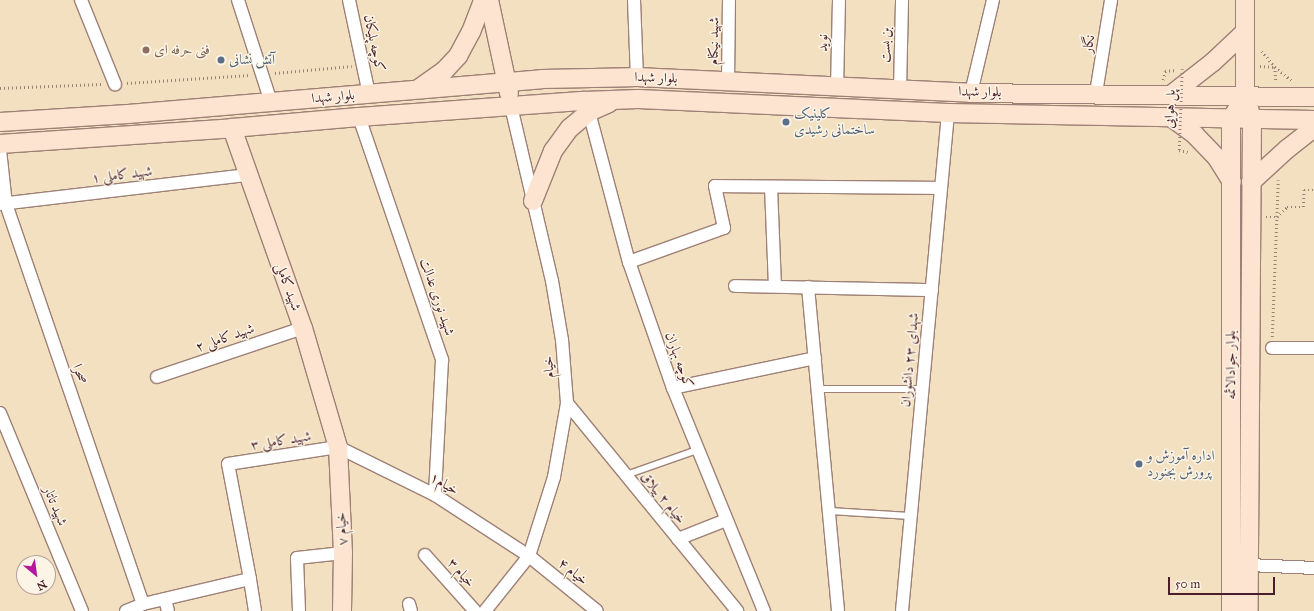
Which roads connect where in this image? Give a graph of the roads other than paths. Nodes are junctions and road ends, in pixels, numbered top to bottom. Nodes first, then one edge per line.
1 (81, 0) edge
2 (238, 0) edge
3 (349, 0) edge
4 (483, 0) edge
5 (489, 0) edge
6 (634, 0) edge
7 (729, 0) edge
8 (840, 0) edge
9 (902, 0) edge
10 (993, 0) edge
11 (1110, 0) edge
12 (1245, 0) edge
13 (1245, 32) junction
14 (637, 77) junction
15 (600, 78) junction
16 (728, 81) junction
17 (507, 82) junction
18 (115, 84) road end
19 (443, 87) junction
20 (837, 88) junction
21 (417, 90) junction
22 (900, 90) junction
23 (971, 93) junction
24 (1096, 93) junction
25 (369, 94) junction
26 (1172, 94) junction
27 (1245, 97) junction
28 (1312, 97) edge
29 (271, 102) junction
30 (511, 106) junction
31 (593, 106) junction
32 (444, 111) junction
33 (948, 113) junction
34 (360, 117) junction
35 (1172, 118) junction
36 (1231, 119) junction
37 (1252, 120) junction
38 (1314, 120) edge
39 (0, 122) edge
40 (232, 128) junction
41 (1314, 128) edge
42 (0, 144) edge
43 (0, 150) edge
44 (248, 175) junction
45 (1232, 182) junction
46 (1251, 182) junction
47 (771, 187) junction
48 (941, 188) junction
49 (533, 201) junction
50 (3, 204) edge
51 (629, 262) junction
52 (735, 286) dead end
53 (775, 286) junction
54 (808, 287) junction
55 (932, 290) junction
56 (303, 328) junction
57 (1272, 348) road end
58 (1314, 348) edge
59 (815, 358) junction
60 (157, 377) dead end
61 (673, 388) junction
62 (818, 389) junction
63 (922, 389) junction
64 (567, 403) junction
65 (0, 413) edge
66 (338, 447) junction
67 (697, 450) junction
68 (626, 475) junction
69 (435, 495) junction
70 (829, 511) junction
71 (911, 516) junction
72 (726, 520) junction
73 (678, 539) junction
74 (343, 553) junction
75 (425, 555) dead end
76 (529, 556) junction
77 (1249, 565) junction
78 (1314, 568) edge
79 (250, 578) junction
80 (143, 604) junction
81 (166, 605) edge
82 (82, 611) edge
83 (126, 611) edge
84 (255, 611) edge
85 (298, 611) edge
86 (342, 611) edge
87 (475, 611) edge
88 (485, 611) edge
89 (597, 611) edge
90 (737, 611) edge
91 (764, 611) edge
92 (838, 611) edge
93 (902, 611) edge
94 (1231, 611) edge
95 (1249, 611) edge

1 - 18 street
2 - 29 street
3 - 25 street, کوچه پلیکان
4 - 21 main road
5 - 17 main road
6 - 14 street
7 - 16 street, شهید نیکنام
8 - 20 street, نوید
9 - 22 street, بن بست
10 - 23 street
11 - 24 street, نگار
12 - 13 main road, بلوار جوادالائمه
13 - 26 main road
13 - 27 main road, بلوار جوادالائمه
14 - 15 main road, بلوار شهدا
14 - 16 main road, بلوار شهدا
15 - 17 main road, بلوار شهدا
15 - 31 main road
16 - 20 main road, بلوار شهدا
17 - 19 main road, بلوار شهدا
17 - 30 main road
19 - 21 main road, بلوار شهدا
19 - 32 main road
20 - 22 main road, بلوار شهدا
21 - 25 main road, بلوار شهدا
22 - 23 main road, بلوار شهدا
23 - 24 main road, بلوار شهدا
24 - 26 main road, بلوار شهدا
25 - 29 main road, بلوار شهدا
26 - 27 main road, بلوار شهدا
27 - 28 main road, بلوار شهدا
27 - 36 main road
27 - 37 main road, بلوار جوادالائمه
29 - 39 main road, بلوار شهدا
30 - 31 main road, بلوار شهدا
30 - 32 main road, بلوار شهدا
30 - 49 street, خیام
31 - 33 main road, بلوار شهدا
31 - 49 main road
31 - 51 street, کوچه بهاران
32 - 34 main road, بلوار شهدا
33 - 35 main road, بلوار شهدا
33 - 48 street, شهدای ۲۳ دانشوران
34 - 40 main road, بلوار شهدا
34 - 69 street, شهید نوری عدالت
35 - 36 main road, بلوار شهدا
35 - 45 main road
36 - 37 main road, بلوار شهدا
36 - 45 main road, بلوار جوادالائمه
37 - 38 main road, بلوار شهدا
37 - 46 main road, بلوار جوادالائمه
40 - 42 main road, بلوار شهدا
40 - 44 main road, شهید کاملی
41 - 46 main road
43 - 50 street, صحرا
44 - 50 street, شهید کاملی ۱
44 - 56 main road, شهید کاملی
45 - 94 main road, بلوار جوادالائمه
46 - 77 main road, بلوار جوادالائمه
47 - 48 street
47 - 51 street
47 - 53 street
48 - 55 street, شهدای ۲۳ دانشوران
49 - 64 street, خیام
50 - 80 street, صحرا
51 - 61 street, کوچه بهاران
52 - 53 street
53 - 54 street
54 - 55 street
54 - 59 street
55 - 63 street, شهدای ۲۳ دانشوران
56 - 60 street, شهید کاملی ۲
56 - 66 main road, شهید کاملی
57 - 58 street
59 - 61 street
59 - 62 street
61 - 67 street, کوچه بهاران
62 - 63 lane
62 - 70 street
63 - 71 street, شهدای ۲۳ دانشوران
64 - 68 street, خیام ۲ ییلاق
64 - 76 street, خیام
65 - 82 street, شهید تاتار
66 - 69 street, خیام۱
66 - 74 main road, خیام ۷
66 - 79 street, شهید کاملی ۳
67 - 68 lane
67 - 72 street, کوچه بهاران
68 - 73 street, خیام ۲ ییلاق
69 - 76 street, خیام۱
70 - 71 lane
70 - 92 street
71 - 93 street, شهدای ۲۳ دانشوران
72 - 73 street
72 - 91 street, کوچه بهاران
73 - 90 street, خیام ۲ ییلاق
74 - 85 street
74 - 86 main road, خیام ۷
75 - 87 street, خیام ۳
76 - 88 street, خیام
76 - 89 street, خیام ۴
77 - 78 street
77 - 95 main road, بلوار جوادالائمه
79 - 81 street
79 - 84 street
80 - 81 street
80 - 83 street

